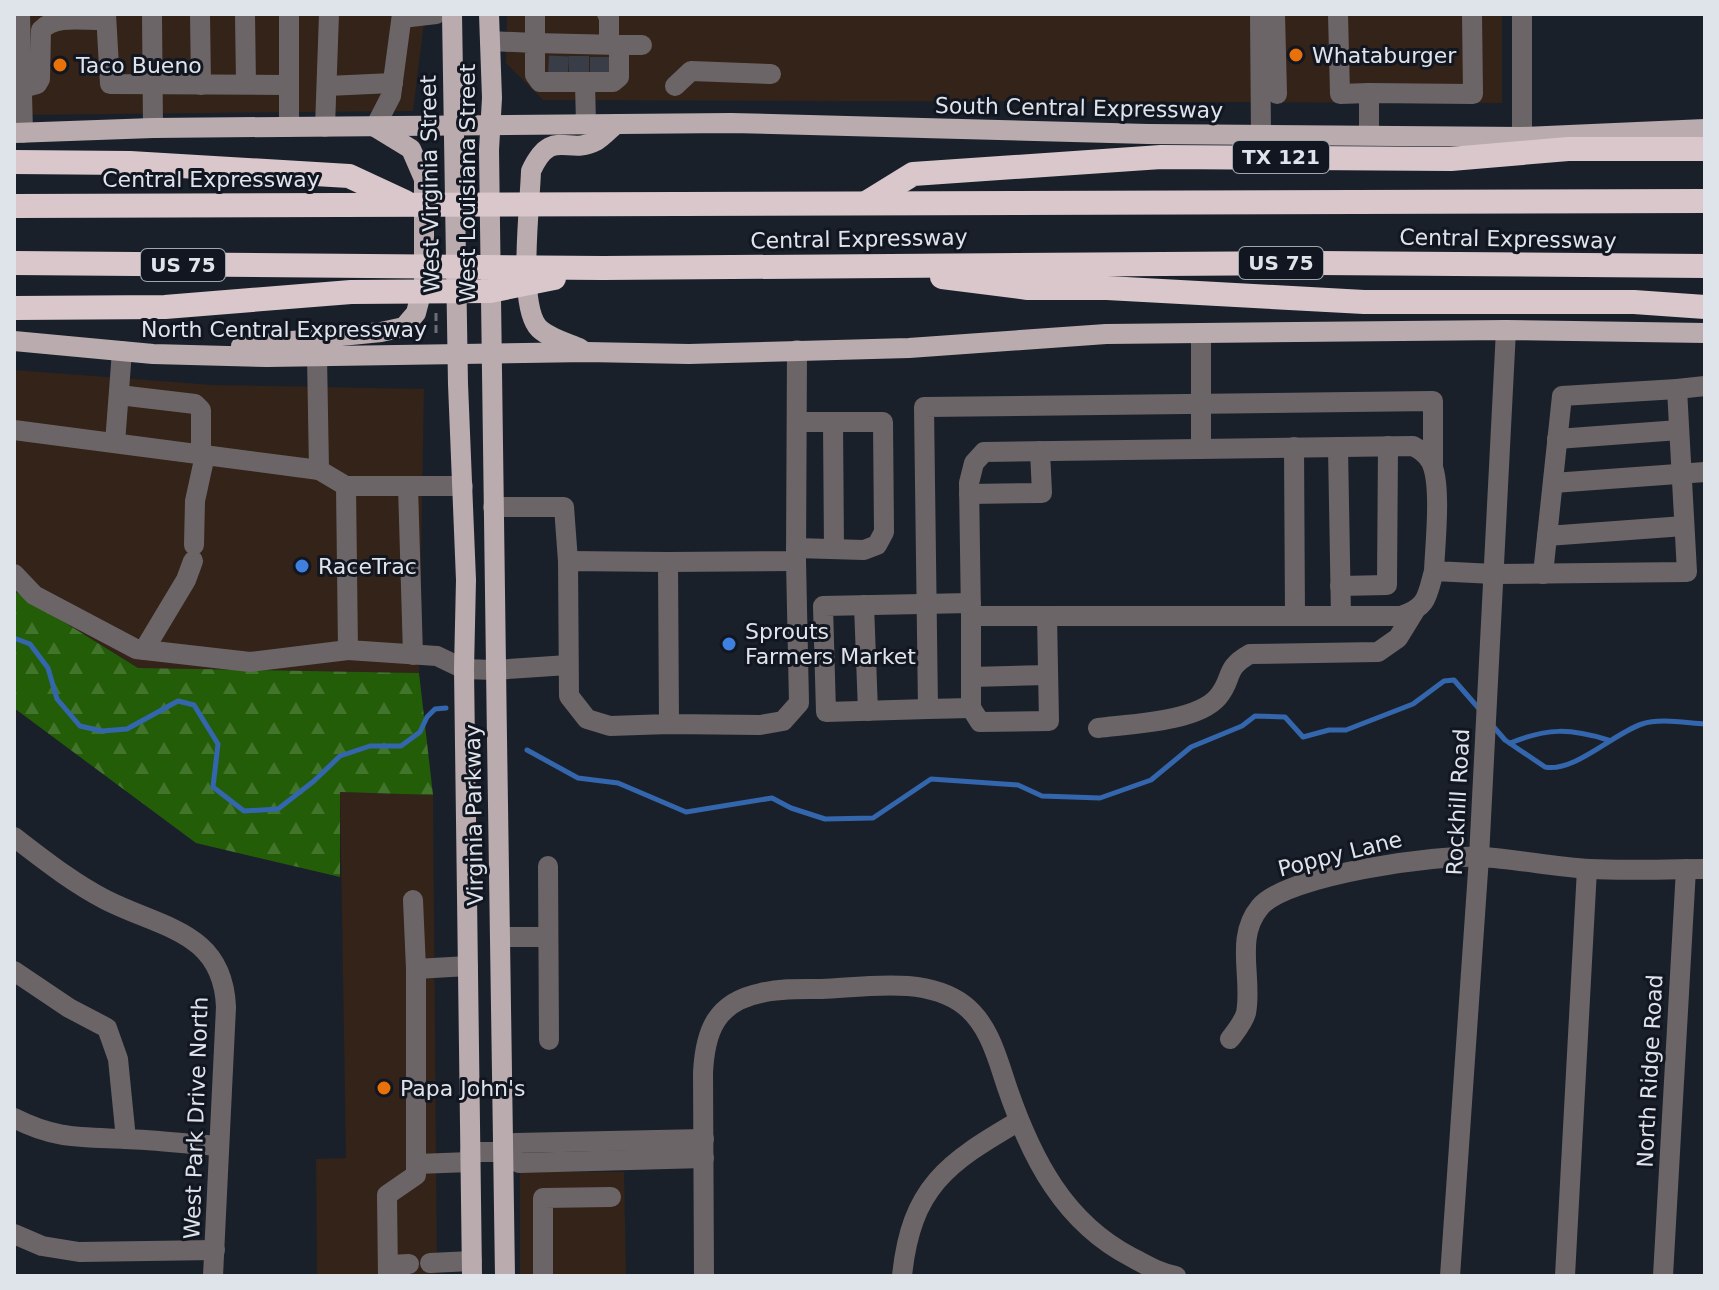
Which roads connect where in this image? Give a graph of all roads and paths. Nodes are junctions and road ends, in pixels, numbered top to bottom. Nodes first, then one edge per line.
1 (20, 14) edge
2 (152, 14) edge
3 (200, 14) edge
4 (245, 14) edge
5 (289, 14) edge
6 (329, 14) edge
7 (436, 14) edge
8 (452, 14) edge
9 (489, 14) edge
10 (535, 14) edge
11 (607, 14) edge
12 (1260, 14) edge
13 (1275, 14) edge
14 (1338, 14) edge
15 (1472, 14) edge
16 (1522, 14) edge
17 (402, 16) edge
18 (106, 17) edge
19 (490, 41) junction
20 (535, 43) junction
21 (642, 45) dead end
22 (584, 63) junction
23 (771, 74) dead end
24 (393, 83) junction
25 (246, 84) junction
26 (153, 85) junction
27 (201, 85) junction
28 (289, 85) junction
29 (327, 86) junction
30 (675, 86) dead end
31 (1369, 93) junction
32 (19, 94) edge
33 (1277, 94) dead end
34 (616, 124) junction
35 (586, 125) junction
36 (452, 126) junction
37 (490, 126) junction
38 (289, 127) junction
39 (325, 127) junction
40 (375, 127) junction
41 (153, 128) junction
42 (1705, 129) edge
43 (18, 133) edge
44 (1261, 135) junction
45 (1369, 135) junction
46 (1522, 137) junction
47 (1705, 149) edge
48 (14, 162) edge
49 (1705, 201) edge
50 (866, 203) junction
51 (411, 205) junction
52 (14, 206) edge
53 (14, 263) edge
54 (857, 265) junction
55 (1705, 266) edge
56 (603, 268) junction
57 (1705, 307) edge
58 (14, 308) edge
59 (1506, 330) junction
60 (1201, 333) junction
61 (1705, 333) edge
62 (14, 341) edge
63 (797, 350) junction
64 (122, 351) junction
65 (587, 352) junction
66 (458, 353) junction
67 (491, 353) junction
68 (153, 354) junction
69 (317, 356) junction
70 (1705, 386) edge
71 (1677, 389) junction
72 (119, 395) junction
73 (1201, 403) junction
74 (797, 422) junction
75 (833, 422) junction
76 (14, 430) edge
77 (1679, 430) junction
78 (1557, 439) junction
79 (115, 443) junction
80 (1388, 446) junction
81 (1294, 447) junction
82 (1338, 447) junction
83 (1201, 449) junction
84 (1040, 451) junction
85 (203, 455) junction
86 (1433, 465) junction
87 (319, 470) junction
88 (1705, 472) edge
89 (1681, 475) junction
90 (1553, 483) junction
91 (346, 486) junction
92 (408, 486) junction
93 (463, 486) junction
94 (969, 494) junction
95 (493, 507) junction
96 (1684, 526) junction
97 (1547, 536) junction
98 (834, 549) junction
99 (796, 554) junction
100 (568, 561) junction
101 (668, 562) junction
102 (1434, 571) junction
103 (14, 574) edge
104 (1494, 574) junction
105 (1543, 574) junction
106 (1340, 586) junction
107 (927, 604) junction
108 (864, 605) junction
109 (971, 610) junction
110 (1414, 612) junction
111 (1047, 616) junction
112 (1295, 616) junction
113 (1341, 616) junction
114 (144, 650) junction
115 (348, 650) junction
116 (413, 655) junction
117 (568, 665) junction
118 (464, 669) junction
119 (494, 670) junction
120 (1048, 675) junction
121 (971, 677) junction
122 (971, 708) junction
123 (928, 709) junction
124 (868, 711) junction
125 (669, 724) junction
126 (1098, 728) dead end
127 (14, 837) edge
128 (1479, 857) junction
129 (548, 866) dead end
130 (1587, 869) junction
131 (1695, 869) edge
132 (413, 900) dead end
133 (501, 937) junction
134 (548, 937) junction
135 (468, 966) junction
136 (416, 969) junction
137 (14, 971) edge
138 (1230, 1039) dead end
139 (549, 1040) dead end
140 (14, 1118) edge
141 (1019, 1121) junction
142 (126, 1139) junction
143 (219, 1146) junction
144 (704, 1149) junction
145 (503, 1152) junction
146 (470, 1157) junction
147 (417, 1164) junction
148 (611, 1197) dead end
149 (14, 1234) edge
150 (215, 1250) junction
151 (430, 1263) dead end
152 (409, 1264) dead end
153 (472, 1269) edge
154 (388, 1270) edge
155 (1165, 1275) edge
156 (213, 1276) edge
157 (505, 1276) edge
158 (543, 1276) edge
159 (704, 1276) edge
160 (902, 1276) edge
161 (1450, 1276) edge
162 (1565, 1276) edge
163 (1663, 1276) edge

1 - 32 street
2 - 26 street
3 - 27 street
4 - 25 street
5 - 28 street
6 - 29 street
7 - 17 street
8 - 36 main road, West Virginia Street
9 - 19 main road, West Louisiana Street
10 - 20 street
11 - 22 street
12 - 44 street
13 - 33 street
14 - 31 street
15 - 31 street
16 - 46 street
17 - 24 street
18 - 26 street
18 - 32 street
19 - 20 street
19 - 37 main road, West Louisiana Street
20 - 22 street
20 - 22 street
21 - 22 street
22 - 35 street
23 - 30 street
24 - 29 street
24 - 40 street
25 - 27 street
25 - 28 street
26 - 27 street
26 - 41 street
28 - 38 street
29 - 39 street
31 - 45 street
32 - 43 street
34 - 35 main road, South Central Expressway
34 - 44 main road, South Central Expressway
34 - 65 main road
35 - 37 main road, South Central Expressway
36 - 37 main road, South Central Expressway
36 - 40 main road
36 - 66 main road, West Virginia Street
37 - 67 main road, West Louisiana Street
38 - 39 main road
38 - 41 main road
39 - 40 main road
40 - 68 main road
41 - 43 main road
42 - 46 main road, South Central Expressway
44 - 45 main road, South Central Expressway
45 - 46 main road, South Central Expressway
47 - 50 highway, TX 121
48 - 51 highway
49 - 50 highway, Central Expressway
50 - 51 highway, Central Expressway
51 - 52 highway, Central Expressway
53 - 56 highway, Central Expressway / US 75
54 - 55 highway, Central Expressway / US 75
54 - 56 highway, Central Expressway / US 75
54 - 57 highway
56 - 58 highway
59 - 60 main road
59 - 61 main road
59 - 104 street, Rockhill Road
60 - 63 main road
60 - 73 street
62 - 64 main road, North Central Expressway
63 - 65 main road
63 - 74 street
64 - 68 main road, North Central Expressway
64 - 72 street
65 - 67 main road
66 - 67 main road
66 - 69 main road, North Central Expressway
66 - 93 main road, Virginia Parkway
67 - 95 main road, Virginia Parkway
68 - 69 main road, North Central Expressway
69 - 87 street
70 - 71 street
71 - 77 street
71 - 78 street
72 - 79 street
72 - 85 street
73 - 83 street
73 - 86 street
73 - 107 street
74 - 75 street
74 - 99 street
75 - 98 street
75 - 98 street
76 - 79 street
77 - 78 street
77 - 89 street
78 - 90 street
79 - 85 street
80 - 82 street
80 - 86 street
80 - 106 street
81 - 82 street
81 - 83 street
81 - 112 street
82 - 106 street
83 - 84 street
84 - 94 street
84 - 94 street
85 - 87 street
85 - 114 street
86 - 102 street
87 - 91 street
88 - 89 street
89 - 90 street
89 - 96 street
90 - 97 street
91 - 92 street
91 - 115 street
92 - 93 street
92 - 116 street
93 - 118 main road, Virginia Parkway
94 - 109 street
95 - 100 street
95 - 119 main road, Virginia Parkway
96 - 97 street
96 - 105 street
97 - 105 street
98 - 99 street
99 - 101 street
99 - 125 street
100 - 101 street
100 - 117 street
101 - 125 street
102 - 104 street
102 - 110 street
103 - 114 street
104 - 105 street
104 - 128 street, Rockhill Road
106 - 113 street
107 - 108 street
107 - 109 street
107 - 123 street
108 - 124 street
108 - 124 street
109 - 111 street
109 - 121 street
110 - 113 street
110 - 126 street
111 - 112 street
111 - 120 street
112 - 113 street
114 - 115 street
115 - 116 street
116 - 118 street
117 - 119 street
117 - 125 street
118 - 119 street
118 - 135 main road, Virginia Parkway
119 - 133 main road, Virginia Parkway
120 - 121 street
120 - 122 street
121 - 122 street
122 - 123 street
123 - 124 street
127 - 143 street, West Park Drive North
128 - 130 street, Poppy Lane
128 - 138 street, Poppy Lane
128 - 161 street, Rockhill Road
129 - 134 street
130 - 131 street, Poppy Lane
130 - 162 street
131 - 163 street, North Ridge Road
132 - 136 street
133 - 134 street
133 - 145 main road, Virginia Parkway
134 - 139 street
135 - 136 street
135 - 146 main road, Virginia Parkway
136 - 147 street
137 - 142 street
140 - 142 street
141 - 144 street
141 - 155 street
141 - 160 street
142 - 143 street
143 - 150 street, West Park Drive North
144 - 145 street
144 - 145 street
144 - 159 street
145 - 146 street
145 - 157 main road, Virginia Parkway
146 - 147 street
146 - 153 main road, Virginia Parkway
147 - 154 street
148 - 158 street
149 - 150 street
150 - 156 street, West Park Drive North
151 - 153 street
152 - 154 street

